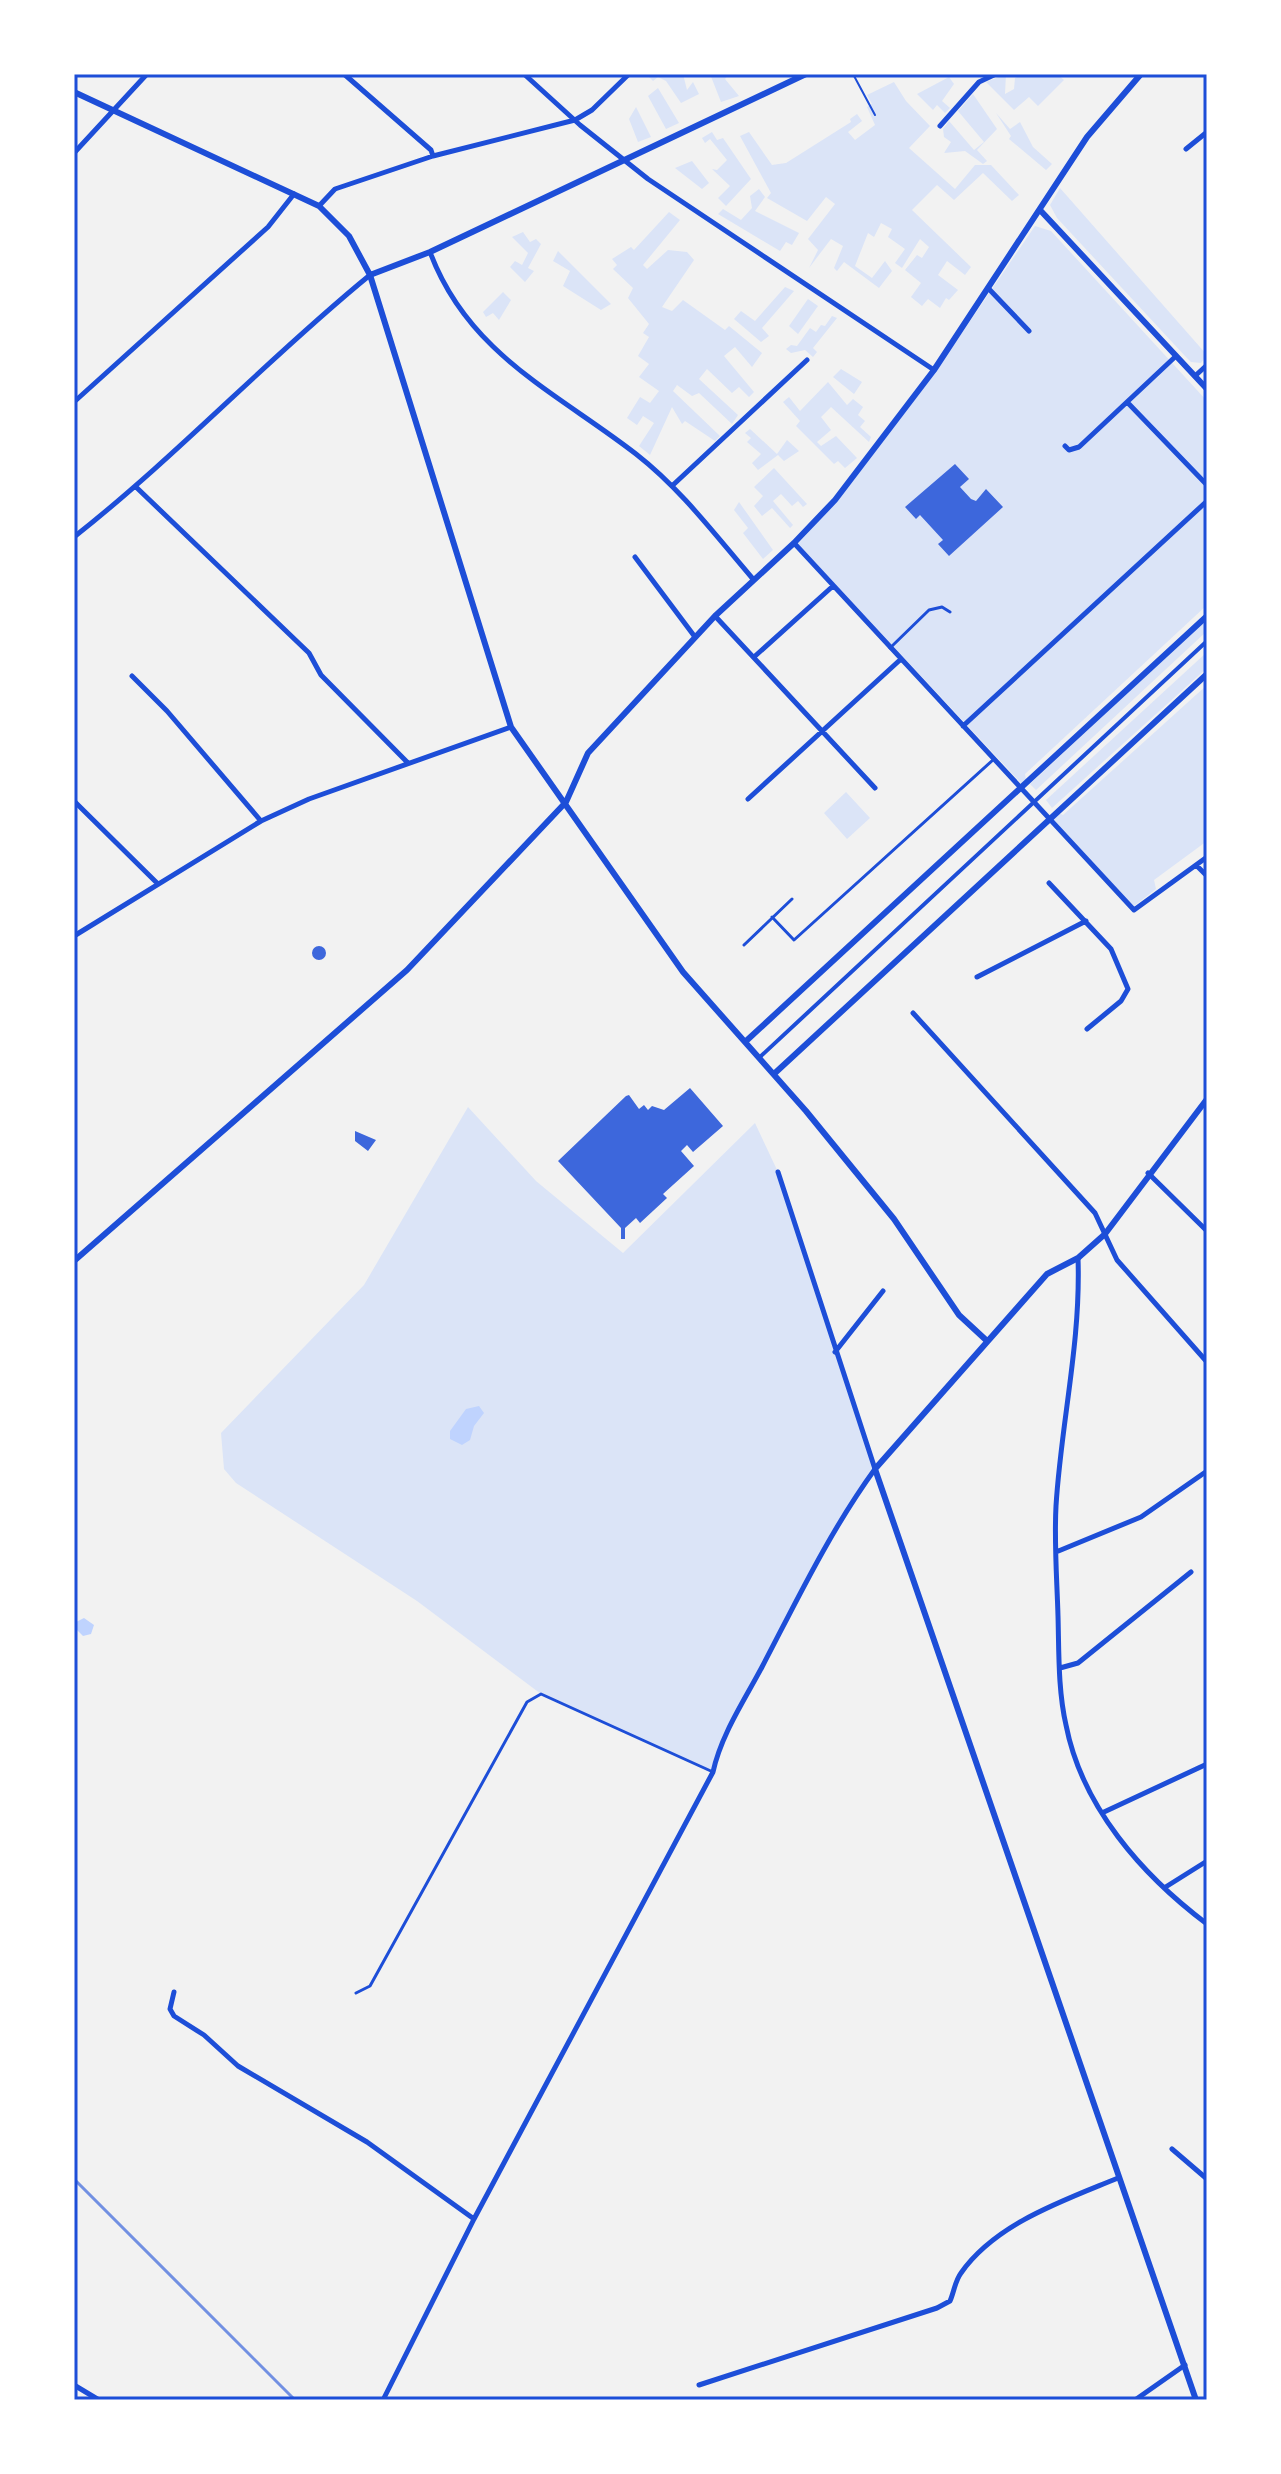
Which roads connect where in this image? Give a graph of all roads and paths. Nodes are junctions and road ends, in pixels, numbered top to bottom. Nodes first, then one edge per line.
1 (147, 74) edge
2 (344, 74) edge
3 (524, 74) edge
4 (629, 74) edge
5 (806, 74) edge
6 (853, 74) edge
7 (996, 74) edge
8 (1141, 74) edge
9 (74, 92) edge
10 (112, 108) junction
11 (875, 115) dead end
12 (575, 120) junction
13 (940, 126) dead end
14 (1207, 132) edge
15 (1186, 149) dead end
16 (74, 153) edge
17 (433, 156) junction
18 (626, 160) junction
19 (294, 194) junction
20 (319, 206) junction
21 (1040, 210) junction
22 (430, 252) junction
23 (370, 275) junction
24 (988, 288) junction
25 (1029, 331) dead end
26 (1176, 356) junction
27 (807, 360) dead end
28 (1207, 365) edge
29 (934, 370) junction
30 (1195, 376) junction
31 (1207, 389) edge
32 (74, 402) edge
33 (1128, 403) junction
34 (1065, 446) dead end
35 (673, 485) junction
36 (1207, 485) edge
37 (136, 487) junction
38 (1207, 501) edge
39 (74, 537) edge
40 (794, 543) junction
41 (635, 557) dead end
42 (753, 579) junction
43 (833, 586) junction
44 (950, 612) dead end
45 (715, 616) junction
46 (1207, 616) edge
47 (695, 637) junction
48 (1207, 641) edge
49 (890, 648) junction
50 (753, 658) junction
51 (901, 659) junction
52 (1207, 674) edge
53 (132, 676) dead end
54 (963, 726) junction
55 (511, 727) junction
56 (822, 731) junction
57 (994, 759) junction
58 (408, 763) junction
59 (875, 788) dead end
60 (1021, 788) junction
61 (748, 799) dead end
62 (74, 801) edge
63 (566, 802) junction
64 (1032, 802) junction
65 (1047, 818) junction
66 (261, 821) junction
67 (1207, 857) edge
68 (1196, 865) junction
69 (1207, 876) edge
70 (1049, 883) dead end
71 (158, 884) junction
72 (792, 899) dead end
73 (772, 917) junction
74 (1086, 921) junction
75 (74, 936) edge
76 (744, 945) dead end
77 (977, 977) dead end
78 (913, 1013) dead end
79 (1087, 1029) dead end
80 (745, 1042) junction
81 (760, 1057) junction
82 (775, 1073) junction
83 (1207, 1099) edge
84 (778, 1172) dead end
85 (1147, 1173) junction
86 (1207, 1231) edge
87 (1105, 1234) junction
88 (1078, 1258) junction
89 (74, 1261) edge
90 (883, 1291) dead end
91 (986, 1340) junction
92 (834, 1353) junction
93 (1207, 1362) edge
94 (875, 1469) junction
95 (1207, 1471) edge
96 (1056, 1552) junction
97 (1191, 1572) dead end
98 (1060, 1668) junction
99 (1207, 1764) edge
100 (713, 1772) junction
101 (1104, 1812) junction
102 (1207, 1861) edge
103 (1164, 1888) junction
104 (1207, 1924) edge
105 (174, 1992) dead end
106 (356, 1993) dead end
107 (1172, 2149) dead end
108 (1118, 2178) junction
109 (1207, 2179) edge
110 (474, 2219) junction
111 (1185, 2365) junction
112 (74, 2385) edge
113 (699, 2385) dead end
114 (99, 2400) edge
115 (383, 2400) edge
116 (1135, 2400) edge
117 (1196, 2400) edge

1 - 10 street
2 - 17 street
3 - 12 street
4 - 12 street
5 - 18 street
6 - 11 path
7 - 13 street
8 - 21 street
9 - 10 street
10 - 16 street
10 - 19 street
12 - 17 street
12 - 18 street
14 - 15 street
17 - 20 street
18 - 22 street
18 - 29 street
19 - 20 street
19 - 32 street
20 - 23 street
21 - 24 street
21 - 26 street
22 - 23 street
22 - 35 street
23 - 37 street
23 - 55 street
24 - 25 street
24 - 29 street
26 - 30 street
26 - 33 street
27 - 35 street
28 - 30 street
29 - 40 street
30 - 31 street
33 - 34 street
33 - 36 street
35 - 42 street
37 - 39 street
37 - 58 street
38 - 54 street
40 - 42 street
40 - 43 street
41 - 47 street
42 - 45 street
43 - 49 street
43 - 50 street
44 - 49 lane
45 - 47 street
45 - 50 street
46 - 60 street
47 - 63 street
48 - 64 street
49 - 51 street
50 - 56 street
51 - 54 street
51 - 56 street
52 - 65 street
53 - 66 street
54 - 57 street
55 - 58 street
55 - 63 street
56 - 59 street
56 - 61 street
57 - 60 street
57 - 73 lane
58 - 66 street
60 - 64 street
60 - 80 street
62 - 71 street
63 - 80 street
63 - 89 street
64 - 65 street
64 - 81 street
65 - 68 street
65 - 82 street
66 - 71 street
67 - 68 street
68 - 69 street
70 - 74 street
71 - 75 street
72 - 73 lane
73 - 76 lane
74 - 77 street
74 - 79 street
78 - 87 street
80 - 81 street
81 - 82 street
82 - 91 street
83 - 85 street
84 - 92 street
85 - 86 street
85 - 87 street
87 - 88 street
87 - 93 street
88 - 91 street
88 - 96 street
90 - 92 street
91 - 94 street
92 - 94 street
94 - 100 street
94 - 108 street
95 - 96 street
96 - 98 street
97 - 98 street
98 - 101 street
99 - 101 street
100 - 106 lane
100 - 110 street
101 - 103 street
102 - 103 street
103 - 104 street
105 - 110 street
107 - 109 street
108 - 111 street
108 - 113 street
110 - 115 street
111 - 116 street
111 - 117 street
112 - 114 street

